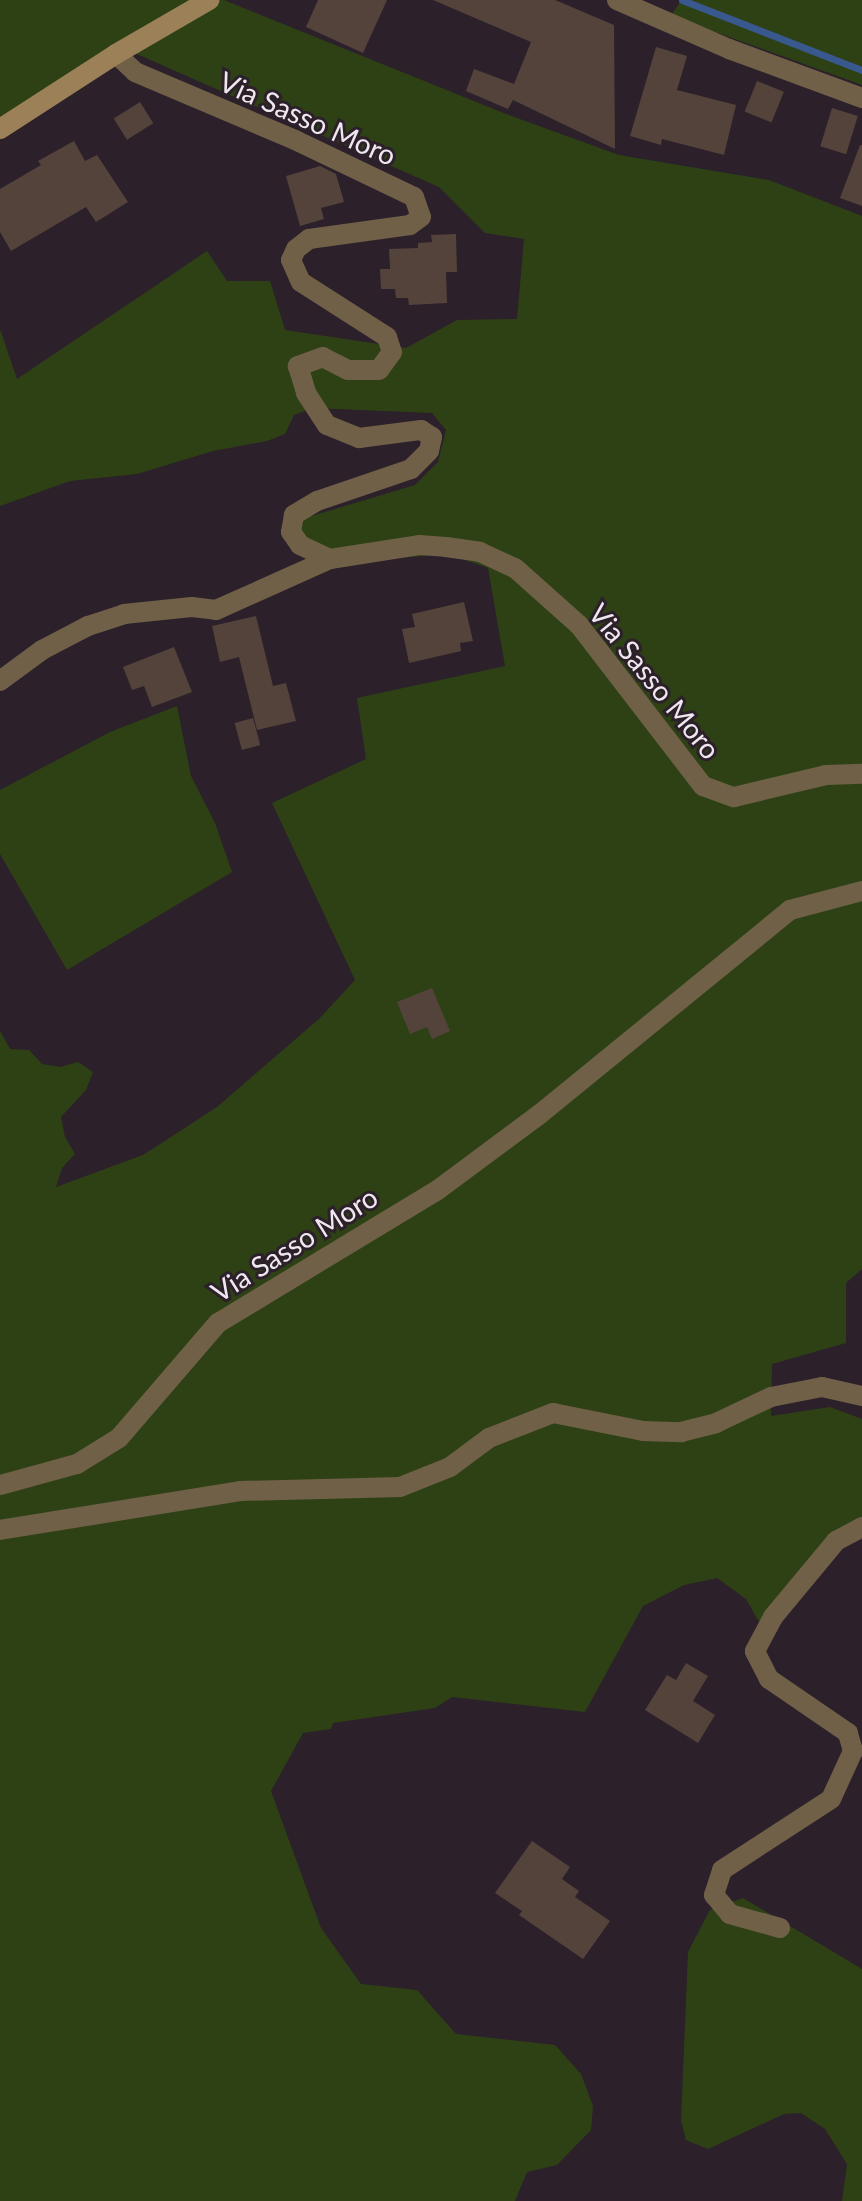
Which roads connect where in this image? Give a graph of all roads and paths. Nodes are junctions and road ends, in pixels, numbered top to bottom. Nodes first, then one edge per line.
1 (209, 0) edge
2 (617, 0) edge
3 (116, 54) junction
4 (862, 98) edge
5 (0, 129) edge
6 (330, 559) junction
7 (0, 681) edge
8 (862, 774) edge
9 (862, 891) edge
10 (862, 1396) edge
11 (0, 1485) edge
12 (862, 1527) edge
13 (0, 1530) edge
14 (780, 1928) dead end

1 - 3 main road
2 - 4 street
3 - 5 main road
3 - 6 street, Via Sasso Moro
6 - 7 street
6 - 8 street, Via Sasso Moro
9 - 11 street, Via Sasso Moro
10 - 13 street
12 - 14 street

